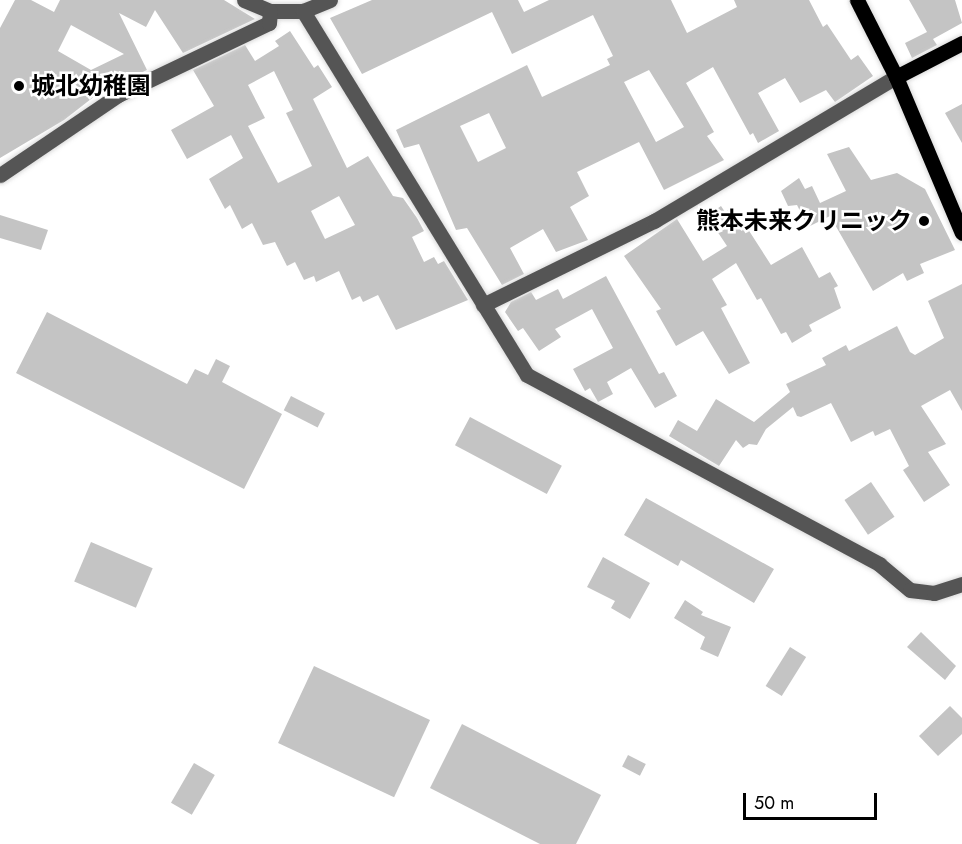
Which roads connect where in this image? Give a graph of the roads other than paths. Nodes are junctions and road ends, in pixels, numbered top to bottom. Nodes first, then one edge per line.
1 (244, 0) edge
2 (330, 0) edge
3 (857, 0) edge
4 (270, 11) junction
5 (303, 11) junction
6 (962, 43) edge
7 (896, 76) junction
8 (0, 175) edge
9 (962, 233) edge
10 (483, 305) junction
11 (962, 584) edge

1 - 4 street
2 - 5 street
3 - 7 main road
4 - 5 street
4 - 8 street
5 - 10 street
6 - 7 main road
7 - 9 main road
7 - 10 street
10 - 11 street

